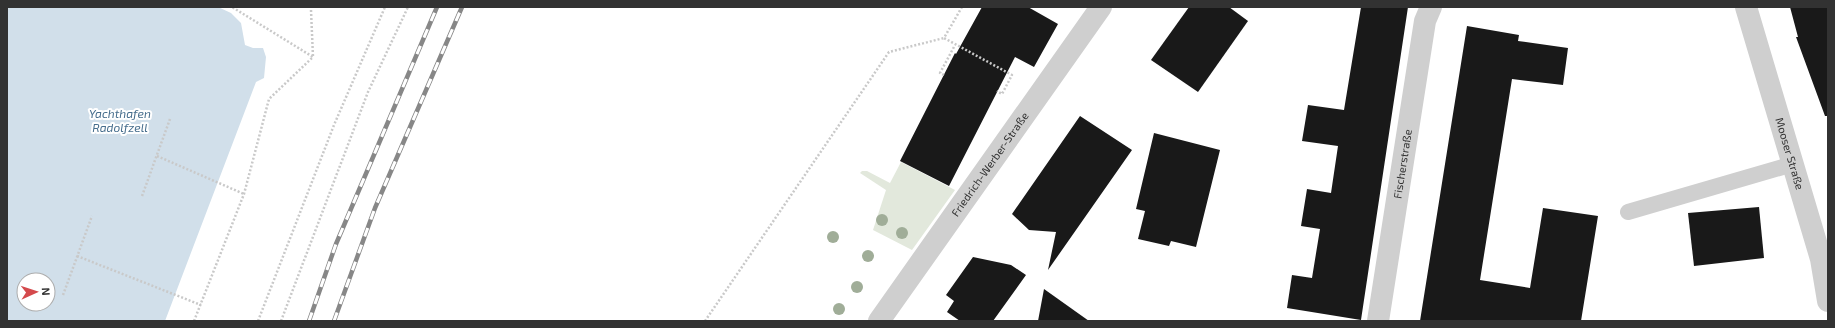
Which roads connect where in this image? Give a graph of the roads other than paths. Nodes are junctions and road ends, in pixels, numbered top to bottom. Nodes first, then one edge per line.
1 (1101, 7) edge
2 (1431, 7) edge
3 (1746, 7) edge
4 (1793, 164) junction
5 (1628, 212) dead end
6 (1828, 301) edge
7 (879, 321) edge
8 (1378, 321) edge

1 - 7 street, Friedrich-Werber-Straße
2 - 8 street, Fischerstraße
3 - 4 street, Mooser Straße
4 - 5 lane
4 - 6 street, Mooser Straße

